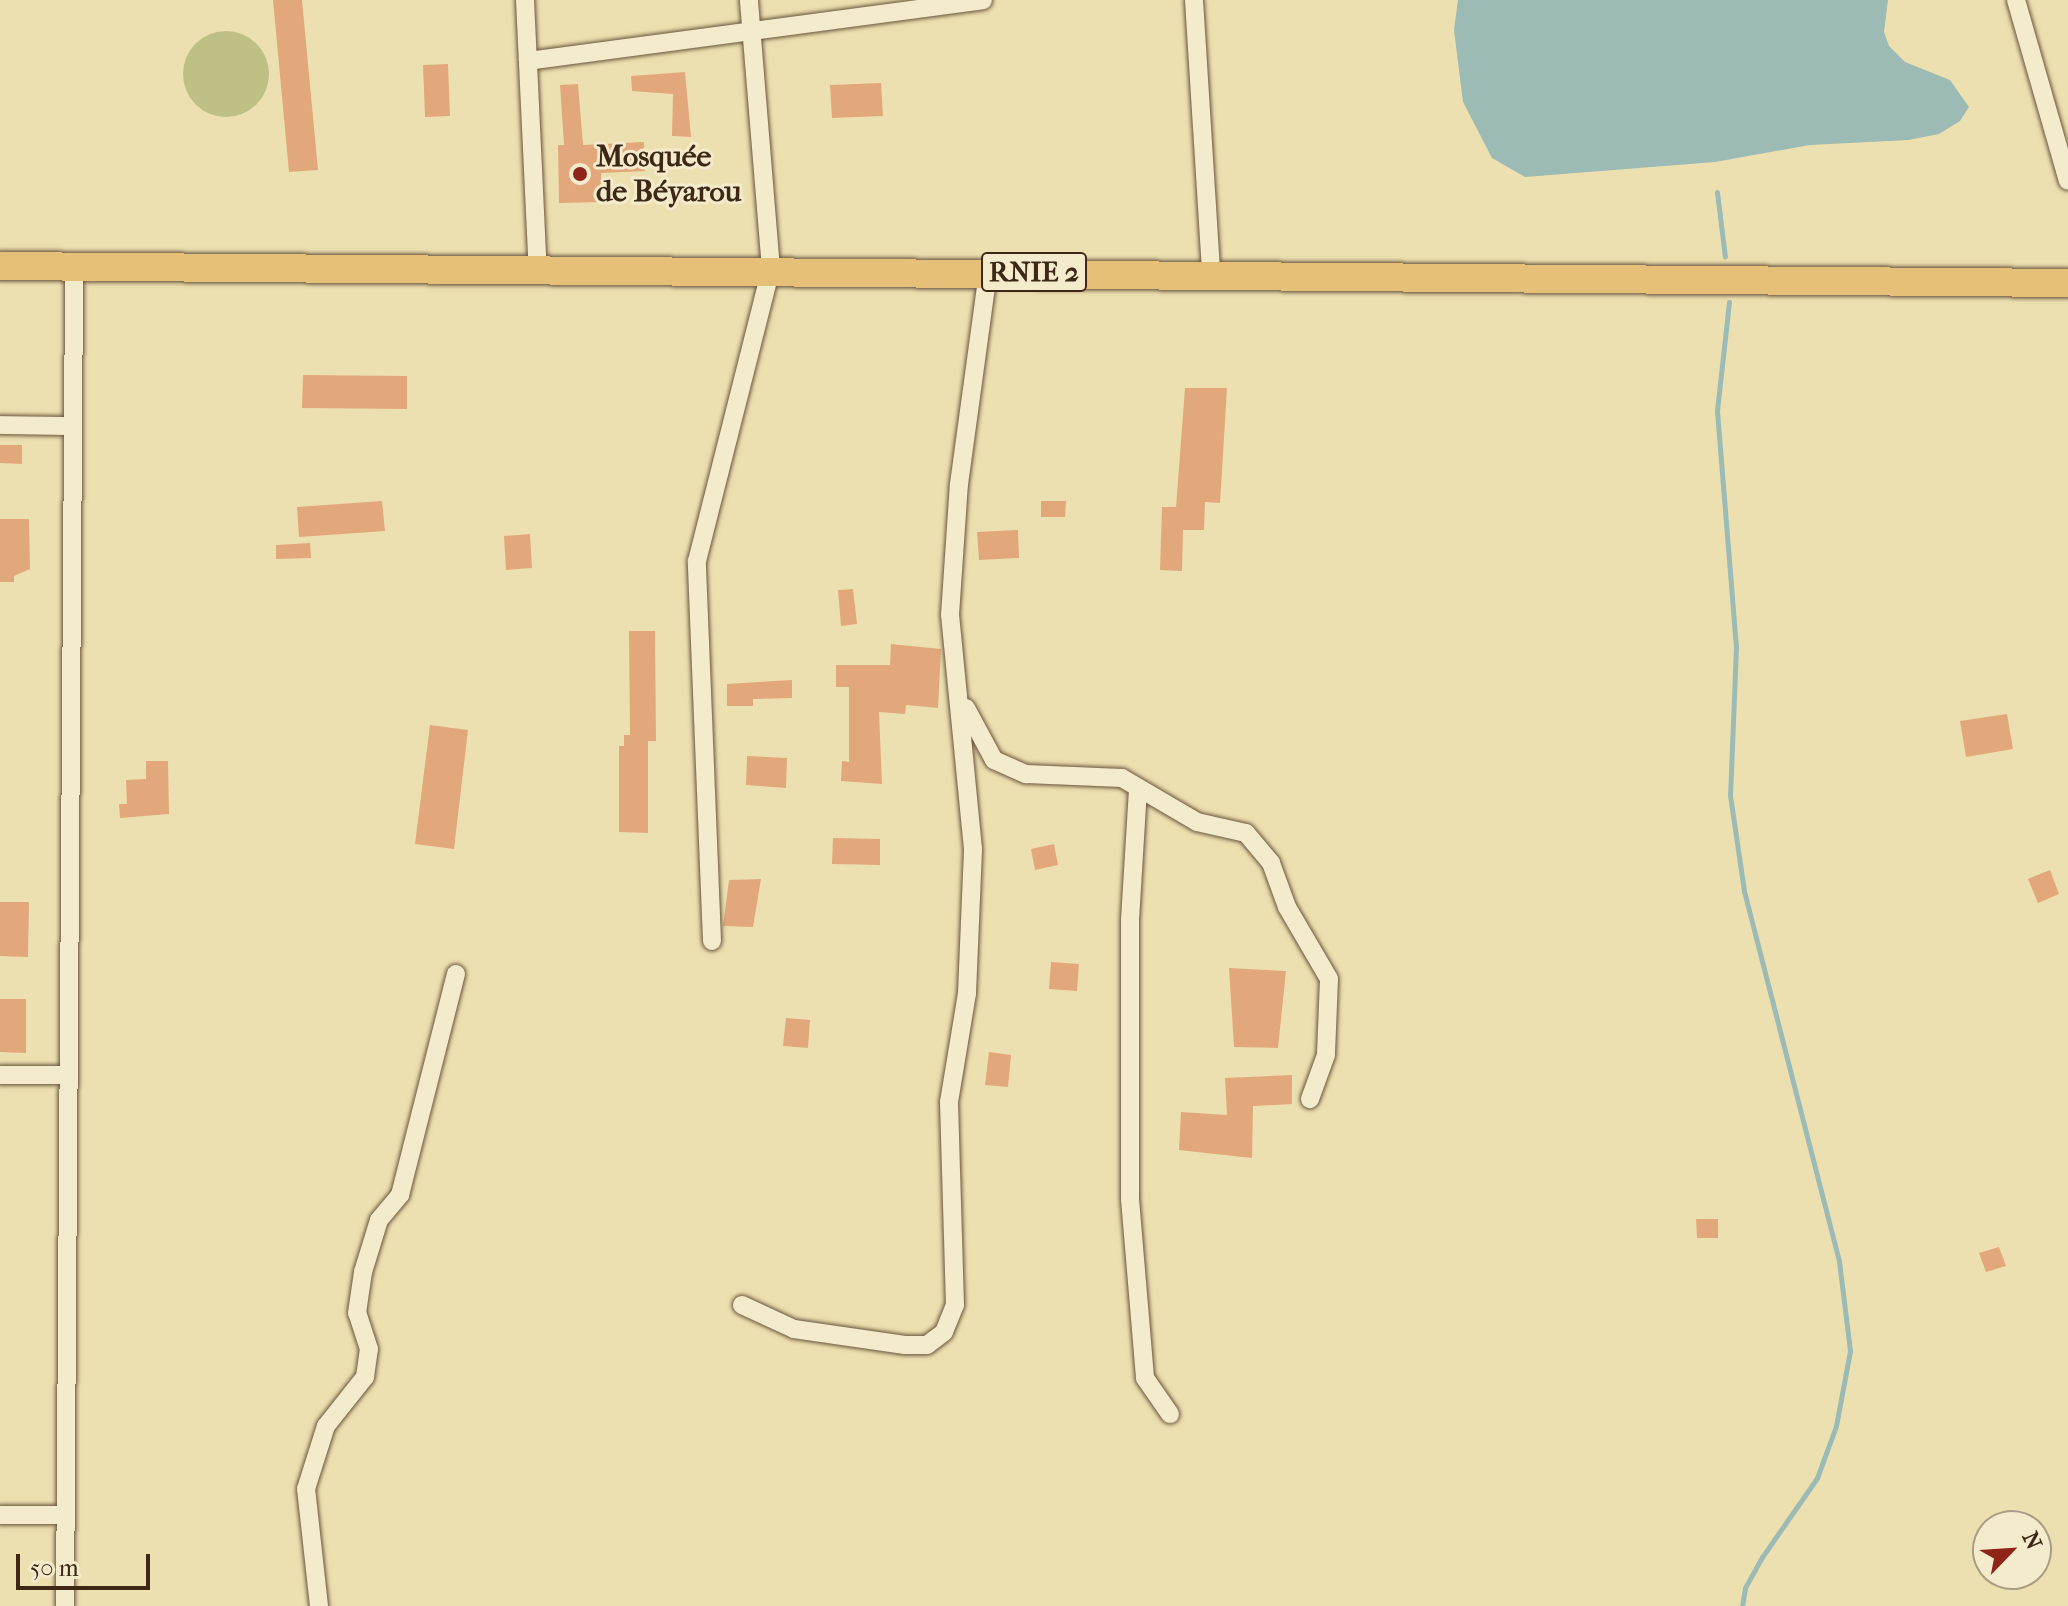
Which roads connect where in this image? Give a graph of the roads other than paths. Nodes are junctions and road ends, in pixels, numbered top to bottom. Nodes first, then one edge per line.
1 (525, 0) edge
2 (749, 0) edge
3 (983, 0) edge
4 (1194, 0) edge
5 (2016, 0) edge
6 (752, 31) junction
7 (528, 61) junction
8 (2068, 181) edge
9 (0, 266) edge
10 (74, 267) junction
11 (771, 269) junction
12 (988, 271) junction
13 (538, 272) junction
14 (1211, 274) junction
15 (2068, 283) edge
16 (0, 425) edge
17 (73, 426) junction
18 (958, 686) junction
19 (1138, 789) junction
20 (712, 941) dead end
21 (456, 974) dead end
22 (0, 1075) edge
23 (69, 1075) junction
24 (1310, 1099) dead end
25 (742, 1305) dead end
26 (1170, 1414) dead end
27 (0, 1515) edge
28 (66, 1515) junction
29 (65, 1606) edge
30 (319, 1606) edge

1 - 7 street
2 - 6 street
3 - 6 street
4 - 14 street
5 - 8 street
6 - 7 street
6 - 11 street
7 - 13 street
9 - 10 main road, RNIE 2
10 - 13 main road, RNIE 2
10 - 17 street
11 - 12 main road, RNIE 2
11 - 13 main road, RNIE 2
11 - 20 street
12 - 14 main road, RNIE 2
12 - 18 street
14 - 15 main road, RNIE 2
16 - 17 street
17 - 23 street
18 - 19 street
18 - 25 street
19 - 24 street
19 - 26 street
21 - 30 street
22 - 23 street
23 - 28 street
27 - 28 street
28 - 29 street

